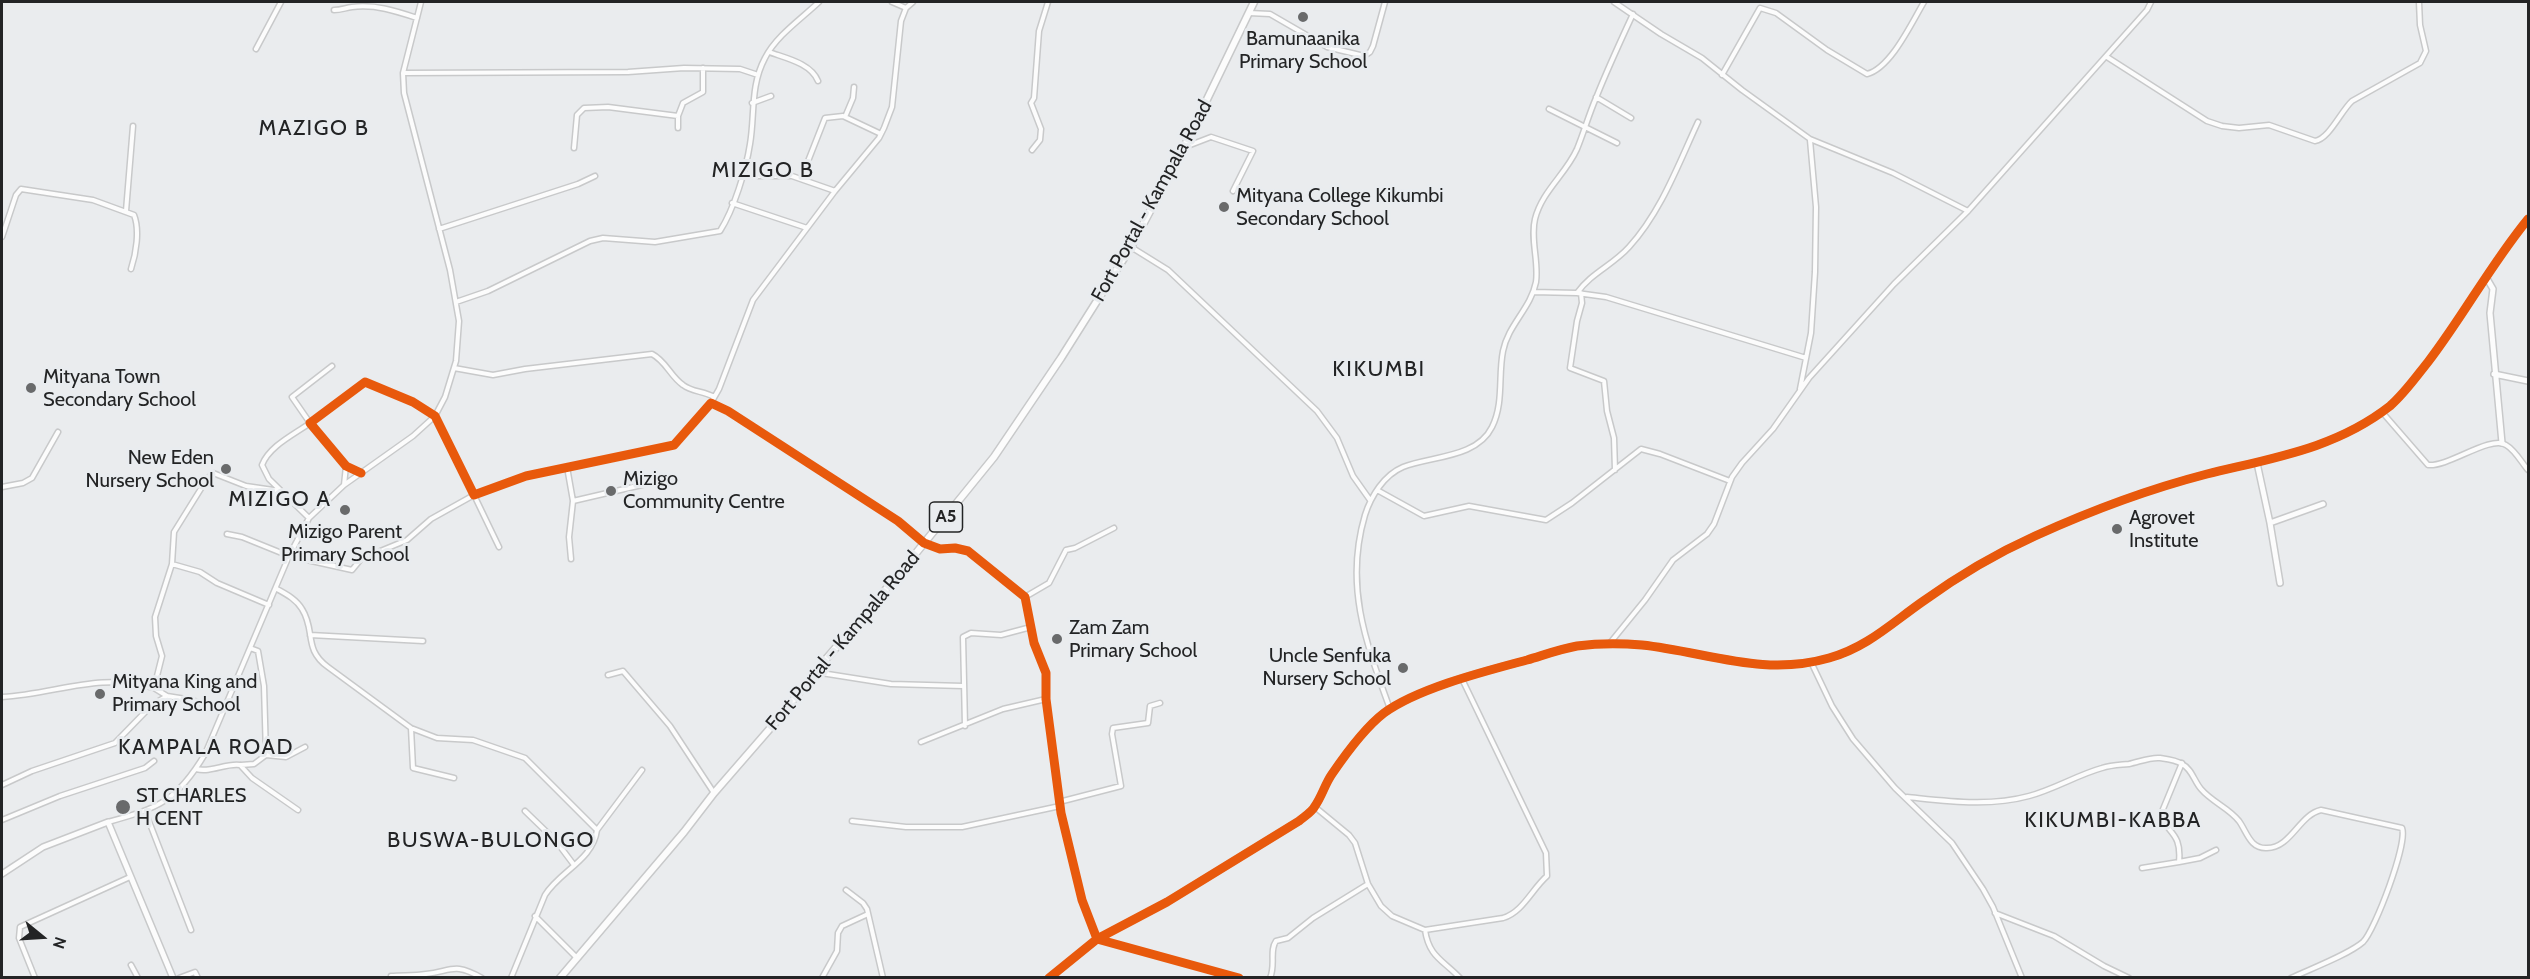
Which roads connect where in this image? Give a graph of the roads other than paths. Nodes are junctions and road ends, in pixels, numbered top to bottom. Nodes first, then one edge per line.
1 (281, 2) edge
2 (421, 2) edge
3 (819, 2) edge
4 (892, 2) edge
5 (913, 2) edge
6 (1048, 2) edge
7 (1254, 2) edge
8 (1385, 2) edge
9 (1614, 2) edge
10 (1924, 2) edge
11 (2151, 2) edge
12 (2419, 2) edge
13 (906, 8) junction
14 (334, 10) dead end
15 (1248, 13) junction
16 (1632, 14) junction
17 (417, 18) junction
18 (256, 49) dead end
19 (769, 52) junction
20 (2107, 57) junction
21 (704, 68) junction
22 (403, 73) junction
23 (758, 75) junction
24 (1722, 75) junction
25 (818, 81) dead end
26 (854, 87) dead end
27 (771, 96) dead end
28 (1596, 97) junction
29 (752, 103) junction
30 (1549, 109) dead end
31 (678, 116) junction
32 (845, 117) junction
33 (1631, 118) dead end
34 (1698, 122) dead end
35 (133, 126) dead end
36 (1585, 126) junction
37 (678, 128) dead end
38 (881, 134) junction
39 (1810, 139) junction
40 (1617, 143) dead end
41 (1184, 147) junction
42 (574, 148) dead end
43 (1032, 150) dead end
44 (595, 176) dead end
45 (743, 176) junction
46 (801, 179) junction
47 (835, 191) junction
48 (1233, 191) dead end
49 (732, 203) junction
50 (126, 211) junction
51 (1968, 211) junction
52 (2529, 219) edge
53 (807, 228) junction
54 (439, 229) junction
55 (2, 237) edge
56 (1131, 247) junction
57 (131, 269) dead end
58 (2486, 277) junction
59 (1533, 292) junction
60 (1579, 293) junction
61 (456, 302) junction
62 (1806, 358) junction
63 (332, 366) dead end
64 (454, 369) junction
65 (2494, 374) junction
66 (2529, 381) edge
67 (1799, 390) junction
68 (714, 397) junction
69 (711, 403) junction
70 (2382, 412) junction
71 (435, 416) junction
72 (310, 423) junction
73 (58, 432) dead end
74 (2502, 443) junction
75 (2257, 464) junction
76 (346, 466) junction
77 (567, 467) junction
78 (1615, 470) junction
79 (2529, 470) edge
80 (361, 473) junction
81 (1730, 481) junction
82 (646, 484) dead end
83 (344, 485) junction
84 (2, 487) edge
85 (1377, 490) junction
86 (280, 491) junction
87 (474, 495) junction
88 (1370, 500) junction
89 (573, 501) junction
90 (2323, 504) dead end
91 (309, 518) junction
92 (2270, 523) junction
93 (1114, 528) dead end
94 (227, 534) dead end
95 (924, 543) junction
96 (499, 547) dead end
97 (289, 556) junction
98 (571, 559) dead end
99 (172, 564) junction
100 (2280, 583) dead end
101 (277, 589) junction
102 (1025, 597) junction
103 (269, 605) junction
104 (1031, 627) junction
105 (310, 635) junction
106 (423, 641) dead end
107 (1610, 643) junction
108 (250, 648) junction
109 (1811, 662) junction
110 (814, 672) junction
111 (608, 675) dead end
112 (1462, 679) junction
113 (963, 686) junction
114 (154, 688) junction
115 (167, 696) junction
116 (2, 697) edge
117 (1046, 699) junction
118 (1160, 703) dead end
119 (1390, 709) junction
120 (223, 711) junction
121 (965, 726) junction
122 (411, 728) junction
123 (921, 742) dead end
124 (305, 747) dead end
125 (266, 755) junction
126 (154, 761) dead end
127 (2182, 763) junction
128 (240, 765) junction
129 (196, 769) junction
130 (642, 770) dead end
131 (454, 778) dead end
132 (2, 785) edge
133 (714, 793) junction
134 (1906, 797) junction
135 (1060, 804) junction
136 (1315, 807) junction
137 (298, 810) dead end
138 (145, 811) junction
139 (525, 811) dead end
140 (2, 820) edge
141 (852, 821) dead end
142 (108, 822) junction
143 (597, 830) junction
144 (2216, 850) dead end
145 (2179, 862) junction
146 (574, 865) junction
147 (2142, 868) dead end
148 (2, 874) edge
149 (130, 878) junction
150 (1368, 884) junction
151 (846, 890) dead end
152 (1995, 913) junction
153 (868, 914) junction
154 (535, 916) junction
155 (191, 930) dead end
156 (1425, 930) junction
157 (1097, 939) junction
158 (576, 957) junction
159 (131, 964) dead end
160 (391, 976) dead end
161 (34, 978) edge
162 (138, 978) edge
163 (173, 978) edge
164 (179, 978) edge
165 (198, 978) edge
166 (482, 978) edge
167 (511, 978) edge
168 (560, 978) edge
169 (822, 978) edge
170 (883, 978) edge
171 (1049, 978) edge
172 (1239, 978) edge
173 (1270, 978) edge
174 (1460, 978) edge
175 (2022, 978) edge
176 (2129, 978) edge
177 (2291, 978) edge

1 - 18 street
2 - 17 street
3 - 19 street
4 - 13 street
5 - 13 street
6 - 43 street
7 - 15 main road, Fort Portal - Kampala Road / A5
8 - 15 street
9 - 16 street
10 - 24 street
11 - 20 street
12 - 20 street
13 - 38 street
14 - 17 street
15 - 41 main road, Fort Portal - Kampala Road / A5
16 - 24 street
16 - 28 street
17 - 22 street
19 - 23 street
19 - 25 street
20 - 51 street
21 - 22 street
21 - 23 street
21 - 31 street
22 - 54 street
23 - 29 street
24 - 39 street
26 - 32 street
27 - 29 street
28 - 33 street
28 - 36 street
29 - 45 street
30 - 36 street
31 - 37 street
31 - 42 street
32 - 38 street
32 - 46 street
34 - 60 street
35 - 50 street
36 - 40 street
36 - 59 street
38 - 47 street
39 - 51 street
39 - 62 street
41 - 48 street
41 - 56 main road, Fort Portal - Kampala Road / A5
44 - 54 street
45 - 46 street
45 - 49 street
46 - 47 street
47 - 53 street
49 - 53 street
49 - 61 street
50 - 55 street
50 - 57 street
51 - 67 street
52 - 58 street
53 - 68 street
54 - 61 street
56 - 88 street
56 - 95 main road, Fort Portal - Kampala Road / A5
58 - 65 street
58 - 70 street
59 - 60 street
59 - 85 street
60 - 62 street
60 - 78 street
61 - 64 street
62 - 67 street
63 - 72 street
64 - 68 street
64 - 71 street
65 - 66 street
65 - 74 street
67 - 81 street
68 - 69 street
69 - 77 street
69 - 95 street
70 - 74 street
70 - 75 street
71 - 72 street
71 - 80 street
71 - 87 street
72 - 76 street
72 - 86 street
73 - 84 street
74 - 79 street
75 - 92 street
75 - 109 street
76 - 80 street
76 - 83 street
77 - 87 street
77 - 89 street
78 - 81 street
78 - 85 street
80 - 83 street
81 - 107 street
82 - 89 street
83 - 91 street
85 - 88 street
86 - 91 street
86 - 99 street
87 - 96 street
87 - 97 street
88 - 119 street
89 - 98 street
90 - 92 street
91 - 97 street
92 - 100 street
93 - 102 street
94 - 97 street
95 - 102 street
95 - 110 main road, Fort Portal - Kampala Road / A5
97 - 101 street
99 - 103 street
99 - 114 street
101 - 103 street
101 - 105 street
102 - 104 street
103 - 108 street
104 - 113 street
104 - 117 street
105 - 106 street
105 - 122 street
107 - 109 street
107 - 112 street
108 - 120 street
108 - 125 street
109 - 134 street
110 - 113 street
110 - 133 main road, Fort Portal - Kampala Road / A5
111 - 133 street
112 - 119 street
112 - 156 street
113 - 121 street
114 - 115 street
114 - 116 street
115 - 120 street
115 - 132 street
117 - 121 street
117 - 135 street
118 - 135 street
119 - 136 street
120 - 129 street
121 - 123 street
122 - 131 street
122 - 143 street
124 - 125 street
125 - 128 street
126 - 140 street
127 - 134 street
127 - 145 street
127 - 177 street
128 - 129 street
128 - 137 street
129 - 138 street
130 - 143 street
133 - 158 main road, Fort Portal - Kampala Road / A5
134 - 152 street
135 - 141 street
135 - 157 street
136 - 150 street
136 - 157 street
138 - 142 street
138 - 155 street
139 - 146 street
142 - 148 street
142 - 149 street
143 - 146 street
144 - 145 street
145 - 147 street
146 - 154 street
149 - 161 street
149 - 163 street
150 - 156 street
150 - 173 street
151 - 153 street
152 - 175 street
152 - 176 street
153 - 169 street
153 - 170 street
154 - 158 street
154 - 167 street
156 - 174 street
157 - 171 street
157 - 172 street
158 - 168 main road, Fort Portal - Kampala Road / A5
159 - 162 street
160 - 166 street
164 - 165 street

